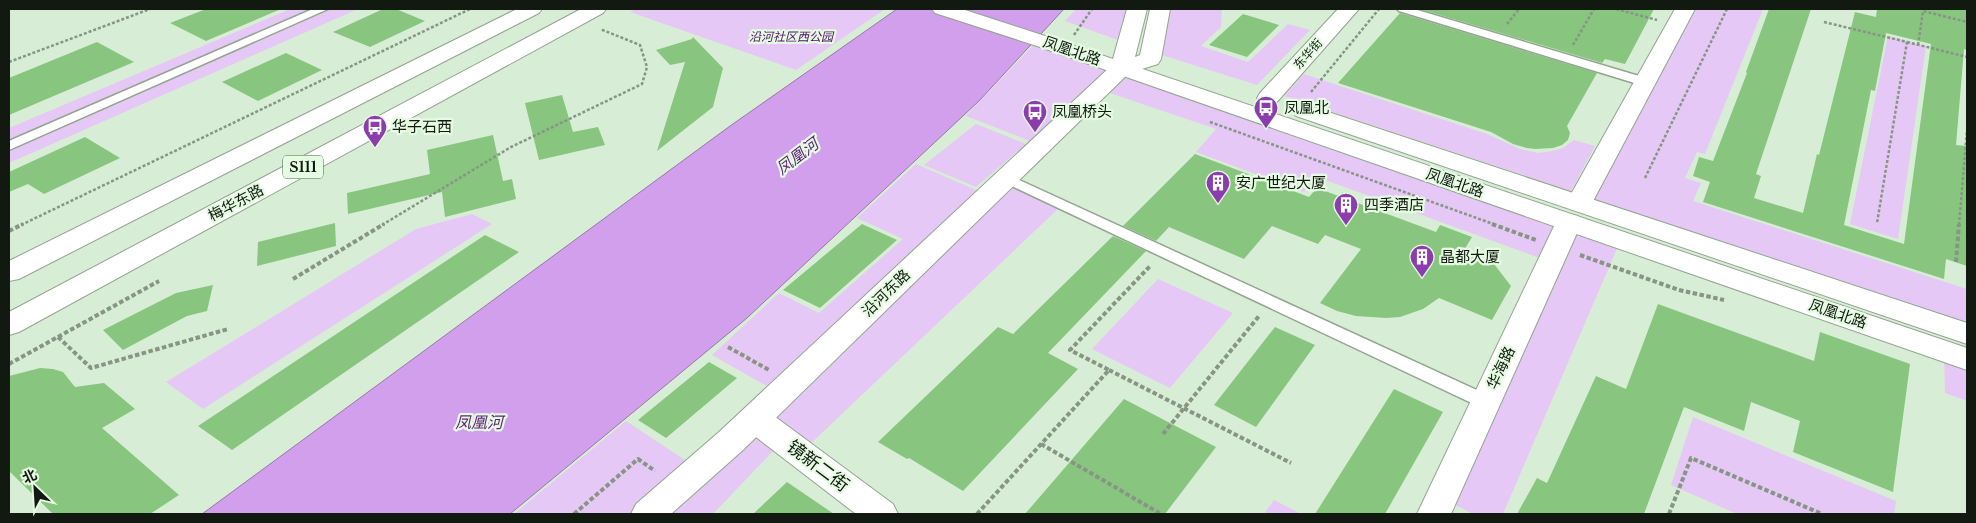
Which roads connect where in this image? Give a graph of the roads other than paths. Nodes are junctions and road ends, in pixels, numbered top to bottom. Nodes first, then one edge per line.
1 (322, 9) edge
2 (532, 9) edge
3 (942, 9) edge
4 (991, 9) edge
5 (1137, 9) edge
6 (1160, 9) edge
7 (1349, 9) edge
8 (1403, 9) edge
9 (586, 14) edge
10 (1680, 17) edge
11 (1059, 36) junction
12 (1133, 59) junction
13 (1645, 82) junction
14 (1268, 98) junction
15 (9, 146) edge
16 (1006, 178) junction
17 (1568, 224) junction
18 (9, 272) edge
19 (9, 325) edge
20 (1967, 334) edge
21 (1967, 359) edge
22 (1486, 402) junction
23 (755, 418) junction
24 (1439, 512) edge
25 (648, 514) edge
26 (881, 514) edge

1 - 15 lane
2 - 18 main road, S111
3 - 11 main road, 凤凰北路
4 - 11 main road, 凤凰北路
5 - 12 main road
6 - 12 main road
7 - 14 main road, 东华街
8 - 13 lane
9 - 19 main road, 梅华东路 / S111
10 - 13 main road, 华海路
11 - 12 main road, 凤凰北路
11 - 12 main road, 凤凰北路
12 - 14 main road, 凤凰北路
12 - 16 main road, 沿河东路
12 - 17 main road, 凤凰北路
13 - 17 main road, 华海路
14 - 17 main road, 凤凰北路
16 - 22 lane
16 - 23 main road, 沿河东路
17 - 20 main road, 凤凰北路
17 - 21 main road, 凤凰北路
17 - 22 main road, 华海路
22 - 24 main road, 华海路
23 - 25 main road, 沿河东路
23 - 26 main road, 镜新二街

